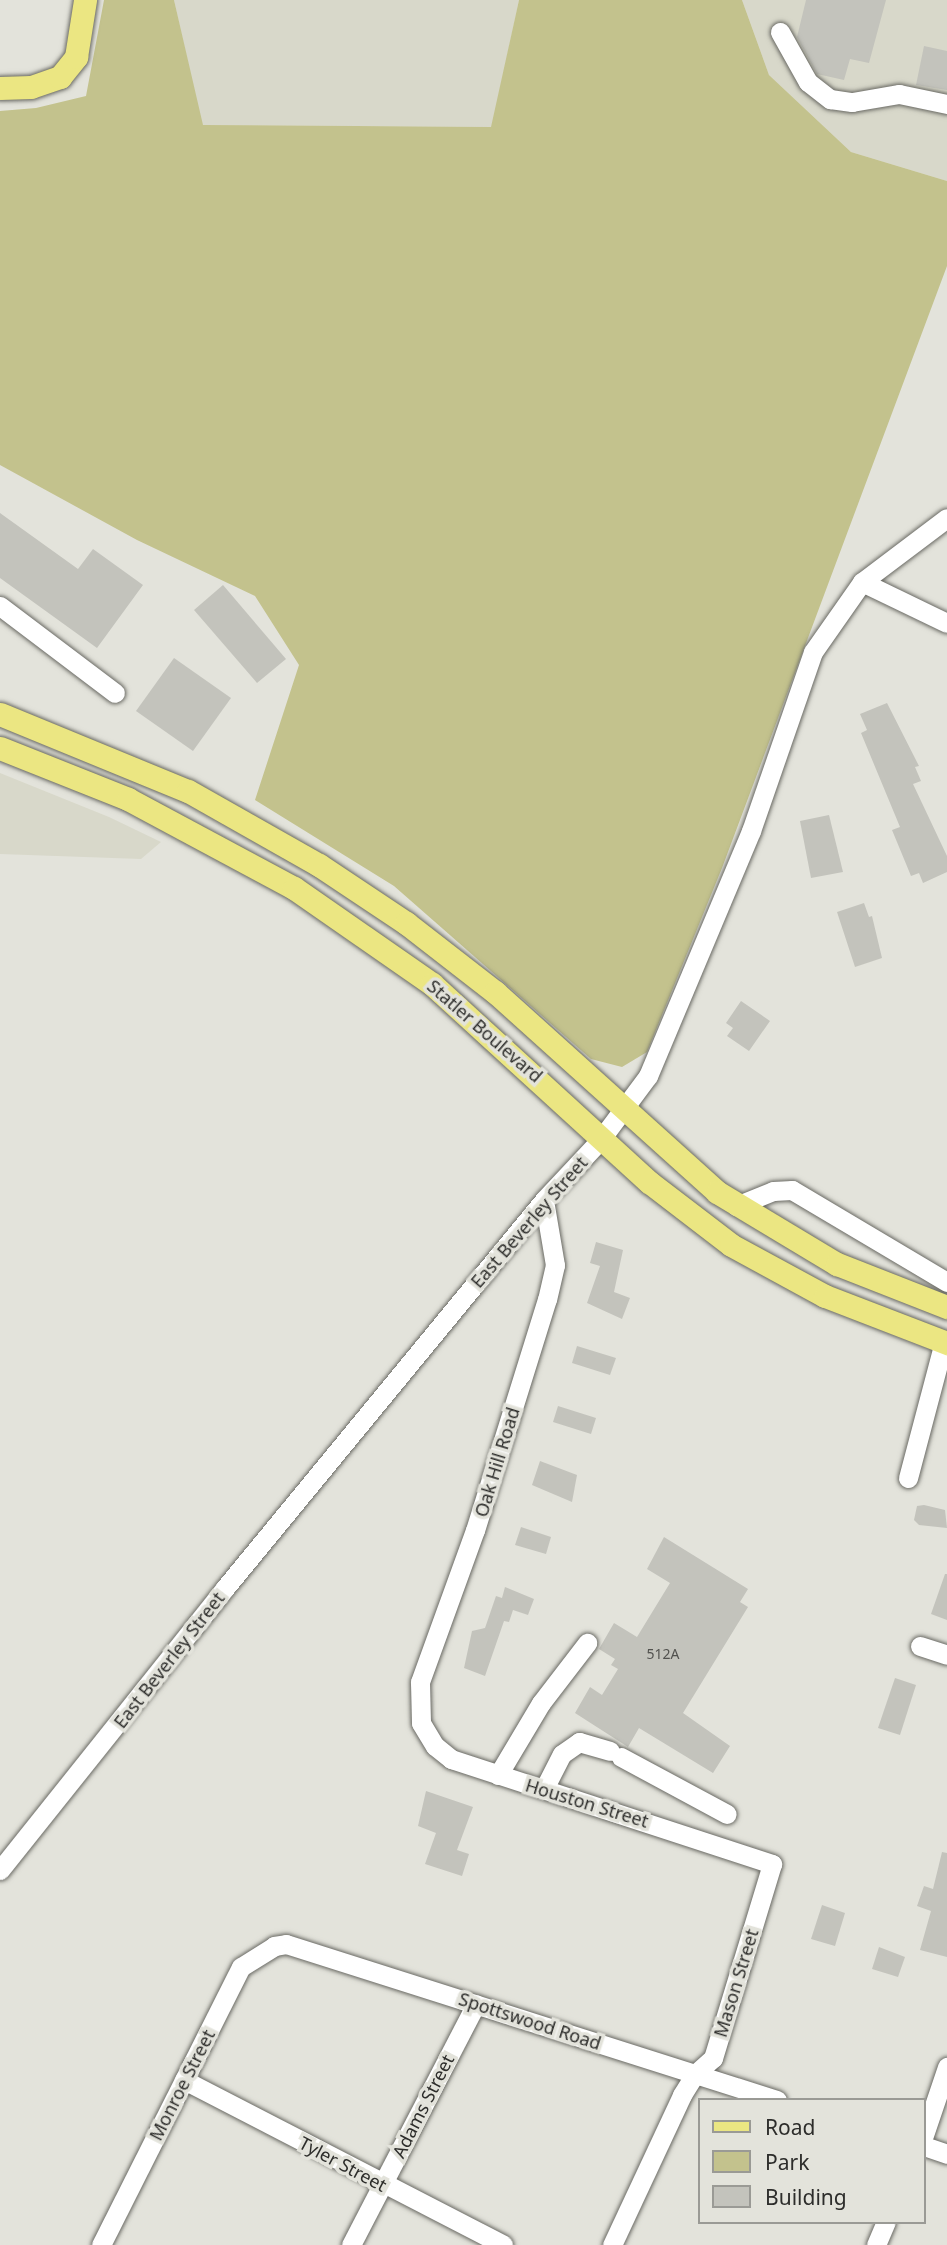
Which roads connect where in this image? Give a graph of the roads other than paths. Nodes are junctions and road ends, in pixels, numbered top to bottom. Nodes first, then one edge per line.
1 (85, 0) edge
2 (780, 32) dead end
3 (0, 88) edge
4 (947, 104) edge
5 (947, 519) edge
6 (862, 582) junction
7 (0, 606) edge
8 (947, 623) edge
9 (115, 694) dead end
10 (0, 714) edge
11 (0, 748) edge
12 (620, 1108) junction
13 (601, 1139) junction
14 (544, 1200) junction
15 (736, 1206) junction
16 (947, 1283) edge
17 (947, 1307) edge
18 (946, 1342) edge
19 (908, 1478) dead end
20 (587, 1643) dead end
21 (920, 1646) dead end
22 (947, 1655) edge
23 (420, 1719) joint
24 (591, 1745) junction
25 (622, 1757) junction
26 (498, 1774) junction
27 (544, 1789) junction
28 (727, 1814) dead end
29 (772, 1864) joint
30 (0, 1870) edge
31 (282, 1944) joint
32 (475, 2004) junction
33 (947, 2067) edge
34 (695, 2074) junction
35 (184, 2080) junction
36 (771, 2098) edge
37 (926, 2129) edge
38 (926, 2147) edge
39 (947, 2154) edge
40 (383, 2185) junction
41 (885, 2224) edge
42 (101, 2245) edge
43 (351, 2245) edge
44 (503, 2245) edge
45 (612, 2245) edge
46 (876, 2245) edge

1 - 3 main road
2 - 4 street
5 - 6 street, East Beverley Street
6 - 8 street
6 - 12 street, East Beverley Street
7 - 9 street
10 - 12 main road, Statler Boulevard
11 - 13 main road, Statler Boulevard
12 - 13 street, East Beverley Street
12 - 15 main road, Statler Boulevard
13 - 14 street, East Beverley Street
13 - 18 main road, Statler Boulevard
14 - 23 street, Oak Hill Road
14 - 30 street, East Beverley Street
15 - 16 street
15 - 17 main road, Statler Boulevard
18 - 19 street
20 - 26 street
21 - 22 street
23 - 26 street, Houston Street
24 - 25 street
24 - 25 street
24 - 27 street
25 - 28 street
26 - 27 street, Houston Street
27 - 29 street, Houston Street
29 - 34 street, Mason Street
31 - 32 street, Spottswood Road
31 - 35 street, Monroe Street
32 - 34 street, Spottswood Road
32 - 40 street, Adams Street
33 - 37 street
34 - 36 street, Spottswood Road
34 - 45 street, Mason Street
35 - 40 street, Tyler Street
35 - 42 street, Monroe Street
38 - 39 street
40 - 43 street, Adams Street
40 - 44 street, Tyler Street
41 - 46 street

